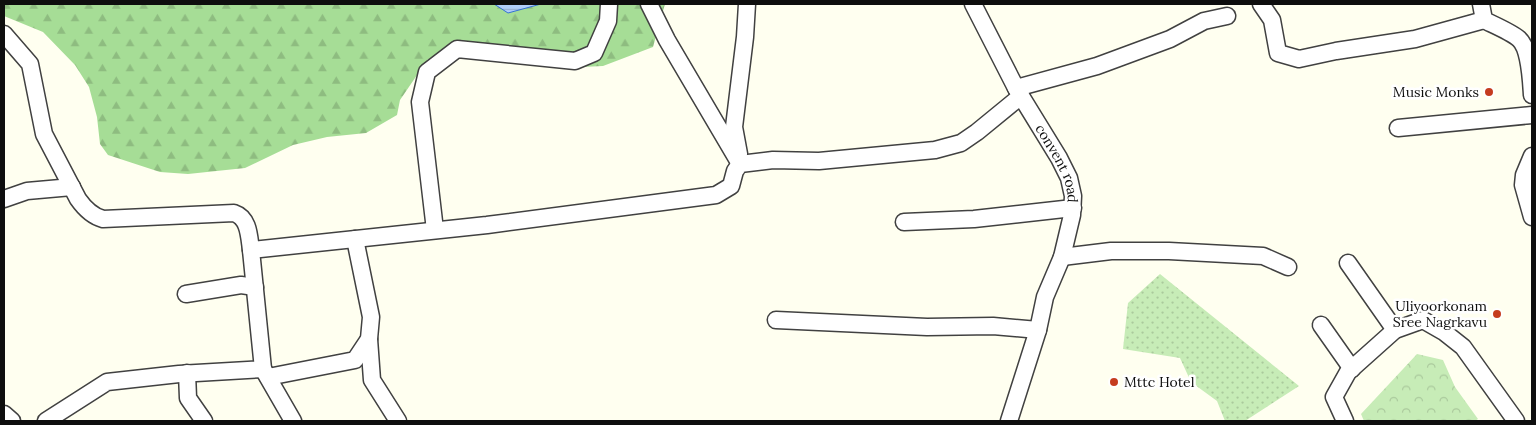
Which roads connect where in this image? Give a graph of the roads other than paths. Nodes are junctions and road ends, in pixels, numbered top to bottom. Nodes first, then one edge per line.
1 (609, 4) edge
2 (649, 4) edge
3 (747, 4) edge
4 (973, 4) edge
5 (1261, 4) edge
6 (1481, 4) edge
7 (1227, 16) dead end
8 (1484, 20) junction
9 (4, 34) edge
10 (1530, 63) edge
11 (1019, 92) junction
12 (1532, 95) edge
13 (1532, 115) edge
14 (1398, 128) dead end
15 (1532, 156) edge
16 (740, 164) junction
17 (72, 187) junction
18 (4, 199) edge
19 (1073, 208) junction
20 (1532, 217) edge
21 (904, 222) dead end
22 (435, 230) junction
23 (355, 239) junction
24 (251, 250) junction
25 (1062, 257) junction
26 (1348, 263) dead end
27 (1288, 267) dead end
28 (255, 287) junction
29 (186, 294) dead end
30 (776, 320) dead end
31 (1321, 325) dead end
32 (1038, 330) junction
33 (1395, 330) junction
34 (370, 339) junction
35 (1352, 369) junction
36 (187, 373) junction
37 (265, 373) junction
38 (4, 414) edge
39 (12, 421) edge
40 (46, 421) edge
41 (204, 421) edge
42 (293, 421) edge
43 (398, 421) edge
44 (1009, 421) edge
45 (1346, 421) edge
46 (1516, 421) edge

1 - 22 street
2 - 16 street
3 - 16 street
4 - 11 street, convent road
5 - 8 street
6 - 8 street
7 - 11 street
8 - 10 street
9 - 17 street
10 - 12 street
11 - 16 street
11 - 19 street, convent road
13 - 14 street
15 - 20 street
16 - 22 street
17 - 18 street
17 - 24 street
19 - 21 street
19 - 25 street, convent road
22 - 23 street
23 - 24 street
23 - 34 street
24 - 28 street
25 - 27 street
25 - 32 street, convent road
26 - 33 street
28 - 29 street
28 - 37 street
30 - 32 street
31 - 35 street
32 - 44 street, convent road
33 - 35 street
33 - 46 street
34 - 37 street
34 - 43 street
35 - 45 street
36 - 37 street
36 - 40 street
36 - 41 street
37 - 42 street
38 - 39 street

